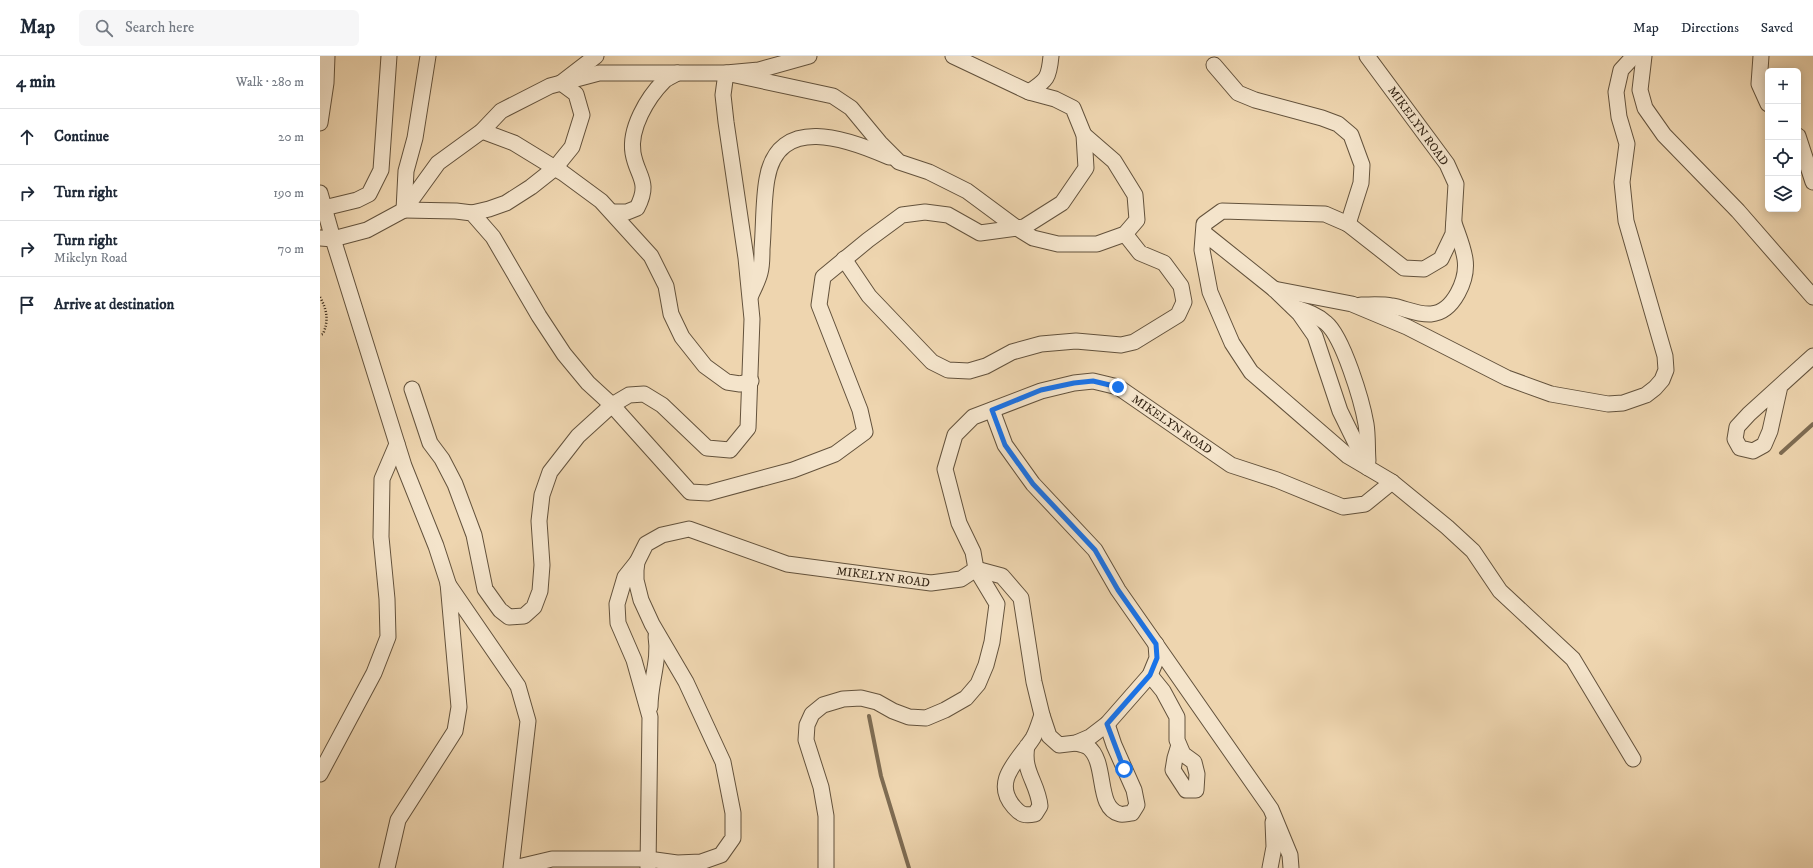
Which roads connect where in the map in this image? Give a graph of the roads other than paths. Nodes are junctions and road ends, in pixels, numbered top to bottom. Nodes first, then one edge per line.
1 (327, 56) edge
2 (389, 56) edge
3 (428, 56) edge
4 (596, 56) edge
5 (809, 56) edge
6 (953, 56) edge
7 (1051, 56) edge
8 (1366, 56) edge
9 (1634, 56) edge
10 (1644, 56) edge
11 (1761, 56) edge
12 (1214, 65) dead end
13 (677, 73) junction
14 (726, 73) junction
15 (561, 83) junction
16 (1029, 92) junction
17 (1765, 97) edge
18 (320, 123) edge
19 (482, 131) junction
20 (1084, 135) junction
21 (1799, 140) edge
22 (899, 162) junction
23 (555, 168) junction
24 (1813, 182) edge
25 (320, 193) edge
26 (324, 208) junction
27 (404, 210) junction
28 (612, 212) junction
29 (472, 213) junction
30 (1454, 223) junction
31 (1348, 224) junction
32 (1017, 228) junction
33 (1204, 233) junction
34 (1125, 234) junction
35 (326, 238) edge
36 (844, 259) junction
37 (1274, 289) junction
38 (750, 296) junction
39 (1813, 297) edge
40 (1352, 304) junction
41 (1293, 307) junction
42 (1813, 356) edge
43 (751, 381) junction
44 (1780, 386) dead end
45 (412, 389) dead end
46 (612, 405) junction
47 (992, 410) junction
48 (397, 444) junction
49 (1368, 468) junction
50 (1392, 482) junction
51 (637, 562) junction
52 (976, 568) junction
53 (448, 583) junction
54 (656, 631) junction
55 (1156, 644) junction
56 (1150, 675) junction
57 (1042, 715) junction
58 (650, 717) junction
59 (1107, 724) junction
60 (1076, 743) junction
61 (1179, 745) dead end
62 (1027, 746) dead end
63 (1633, 759) dead end
64 (320, 774) edge
65 (1271, 809) junction
66 (648, 864) edge
67 (387, 868) edge
68 (511, 868) edge
69 (514, 868) edge
70 (826, 868) edge
71 (1270, 868) edge
72 (1291, 868) edge

1 - 18 street
2 - 26 street
3 - 27 street
4 - 15 street
5 - 14 street
6 - 16 street
7 - 16 street
8 - 30 street, MIKELYN ROAD
9 - 40 street
10 - 39 street
11 - 17 street
12 - 31 street
13 - 14 street
13 - 15 street
13 - 28 street
14 - 22 street
14 - 38 street
15 - 19 street
15 - 23 street
16 - 20 street
19 - 23 street
19 - 27 street
20 - 32 street
20 - 34 street
21 - 24 street
22 - 32 street
22 - 38 street
23 - 28 street
23 - 29 street
25 - 26 street
26 - 35 street
27 - 29 street
27 - 35 street
28 - 43 street
29 - 46 street
30 - 31 street, MIKELYN ROAD
30 - 40 street
31 - 33 street, MIKELYN ROAD
32 - 34 street
32 - 36 street
33 - 37 street
33 - 49 street, MIKELYN ROAD
34 - 36 street
35 - 48 street
36 - 46 street
37 - 40 street
37 - 41 street
38 - 43 street
41 - 49 street
41 - 49 street
42 - 44 street
43 - 46 street
45 - 46 street
47 - 50 street, MIKELYN ROAD
47 - 52 street, MIKELYN ROAD
47 - 55 street
48 - 53 street
48 - 64 street
49 - 50 street, MIKELYN ROAD
50 - 63 street
51 - 52 street, MIKELYN ROAD
51 - 54 street, MIKELYN ROAD
51 - 58 street
52 - 57 street
52 - 70 street
53 - 67 street
53 - 68 street
54 - 58 street
54 - 66 street, MIKELYN ROAD
55 - 56 street
55 - 65 street
56 - 59 street
56 - 61 street
57 - 60 street
57 - 62 street
58 - 66 street
59 - 60 street
59 - 60 street
65 - 71 street
65 - 72 street
66 - 69 street, MIKELYN ROAD

